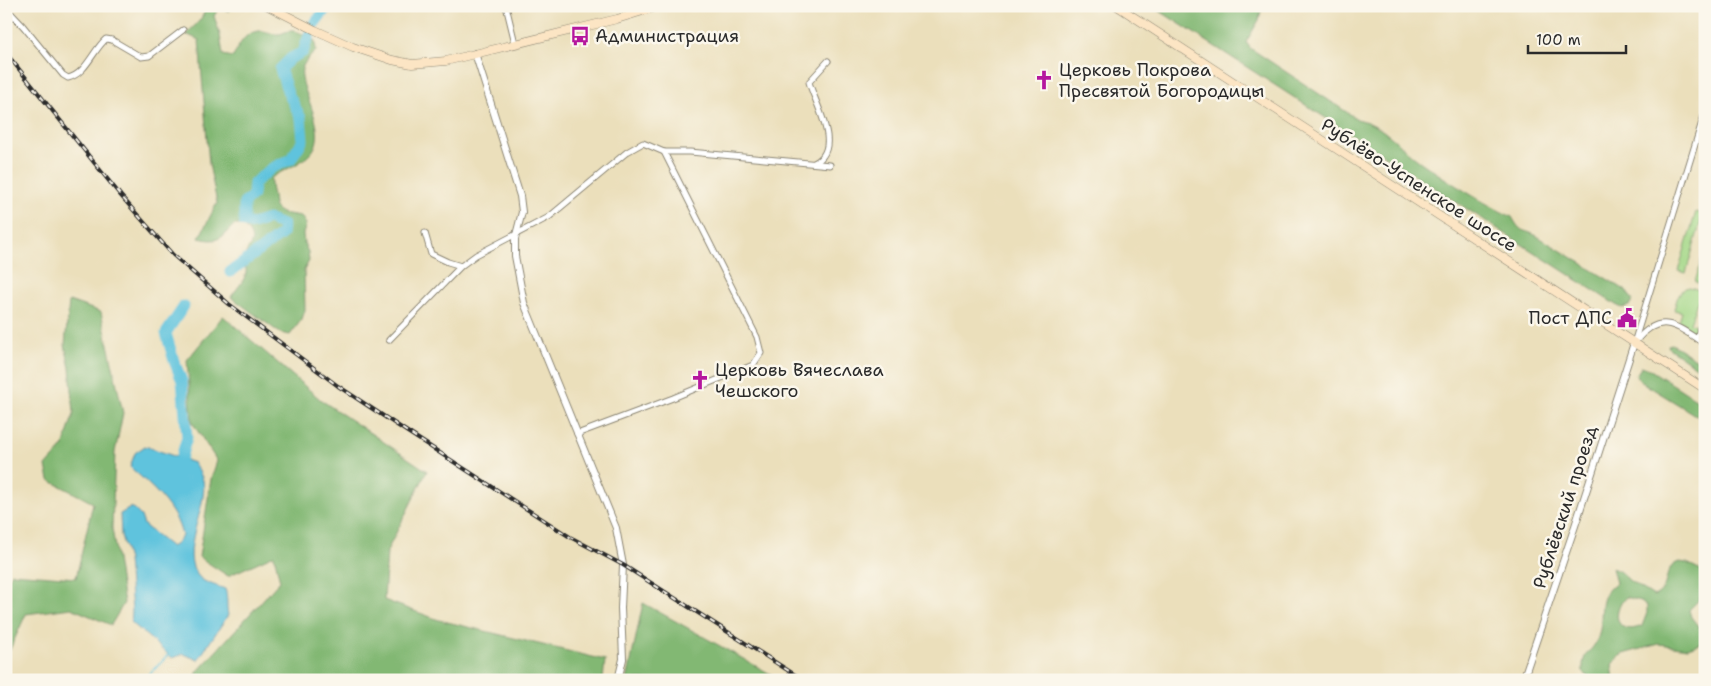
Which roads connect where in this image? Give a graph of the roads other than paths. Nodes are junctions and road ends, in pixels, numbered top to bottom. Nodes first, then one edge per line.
1 (268, 6) edge
2 (506, 6) edge
3 (659, 6) edge
4 (1117, 6) edge
5 (6, 8) edge
6 (183, 30) dead end
7 (515, 43) junction
8 (474, 54) junction
9 (828, 61) dead end
10 (1705, 112) edge
11 (664, 152) junction
12 (811, 164) junction
13 (830, 165) dead end
14 (425, 234) dead end
15 (517, 234) junction
16 (461, 266) junction
17 (1705, 314) edge
18 (1697, 339) junction
19 (389, 340) dead end
20 (1634, 343) junction
21 (1705, 344) edge
22 (1705, 389) edge
23 (577, 434) junction
24 (618, 680) edge
25 (1523, 680) edge

1 - 8 main road
2 - 7 street
3 - 7 main road
4 - 20 main road, Рублёво-Успенское шоссе
5 - 6 street
7 - 8 main road
8 - 15 street
9 - 12 street
10 - 20 street
11 - 12 street
11 - 15 street
11 - 23 street
12 - 13 street
14 - 16 street
15 - 16 street
15 - 23 street
16 - 19 street
17 - 18 street
18 - 20 street
18 - 21 street
20 - 22 main road, Рублёво-Успенское шоссе
20 - 25 street, Рублёвский проезд
23 - 24 street

